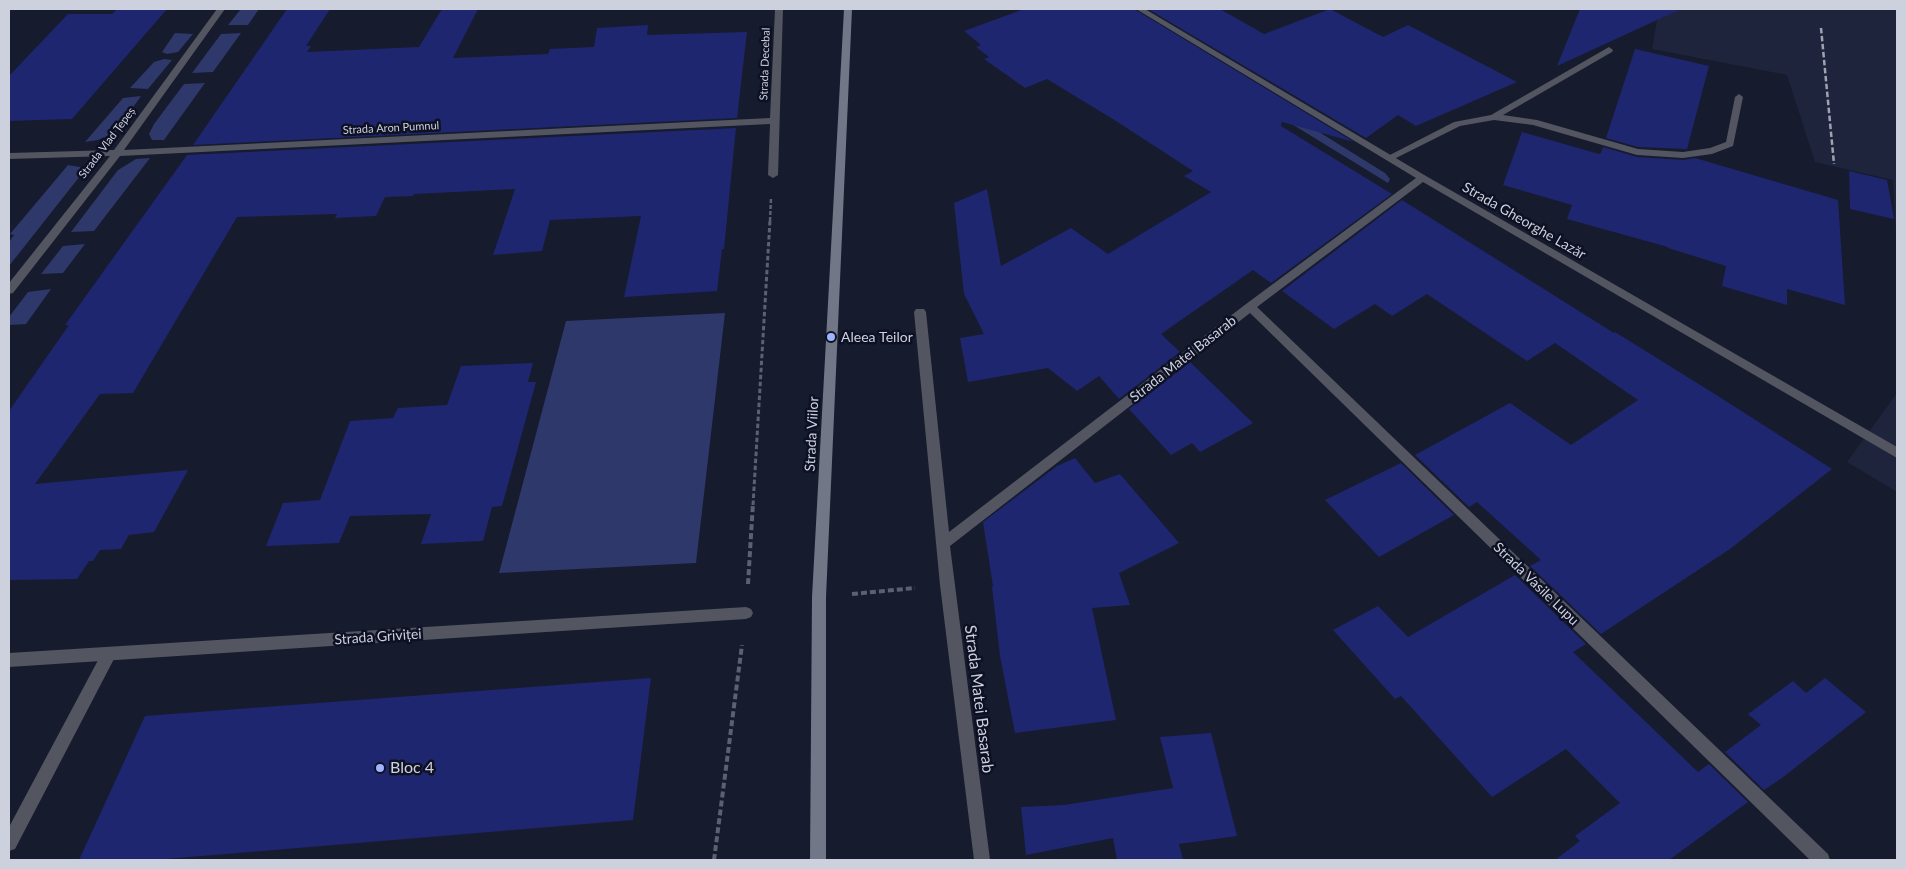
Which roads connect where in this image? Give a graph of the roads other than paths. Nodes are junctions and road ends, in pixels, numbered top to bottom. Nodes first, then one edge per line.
1 (221, 9) edge
2 (779, 9) edge
3 (848, 9) edge
4 (1140, 9) edge
5 (1609, 50) dead end
6 (1739, 97) dead end
7 (1494, 117) junction
8 (774, 121) junction
9 (117, 153) junction
10 (9, 156) edge
11 (1389, 158) junction
12 (773, 175) road end
13 (1423, 178) junction
14 (9, 290) edge
15 (1250, 307) junction
16 (920, 312) dead end
17 (1897, 452) edge
18 (944, 543) junction
19 (746, 613) road end
20 (109, 654) junction
21 (9, 660) edge
22 (9, 843) edge
23 (818, 860) edge
24 (982, 860) edge
25 (1822, 860) edge

1 - 9 street, Strada Vlad Țepeș
2 - 8 street, Strada Decebal
3 - 23 street, Strada Viilor
4 - 11 street, Strada Gheorghe Lazăr
5 - 7 street
6 - 7 street
7 - 11 street
8 - 9 street, Strada Aron Pumnul
8 - 12 street, Strada Decebal
9 - 10 street, Strada Aron Pumnul
9 - 14 street, Strada Vlad Țepeș
11 - 13 street, Strada Gheorghe Lazăr
13 - 15 street, Strada Matei Basarab
13 - 17 street, Strada Gheorghe Lazăr
15 - 18 street, Strada Matei Basarab
15 - 25 street, Strada Vasile Lupu
16 - 18 street, Strada Matei Basarab
18 - 24 street, Strada Matei Basarab
19 - 20 street, Strada Griviței
20 - 21 street, Strada Griviței
20 - 22 street

